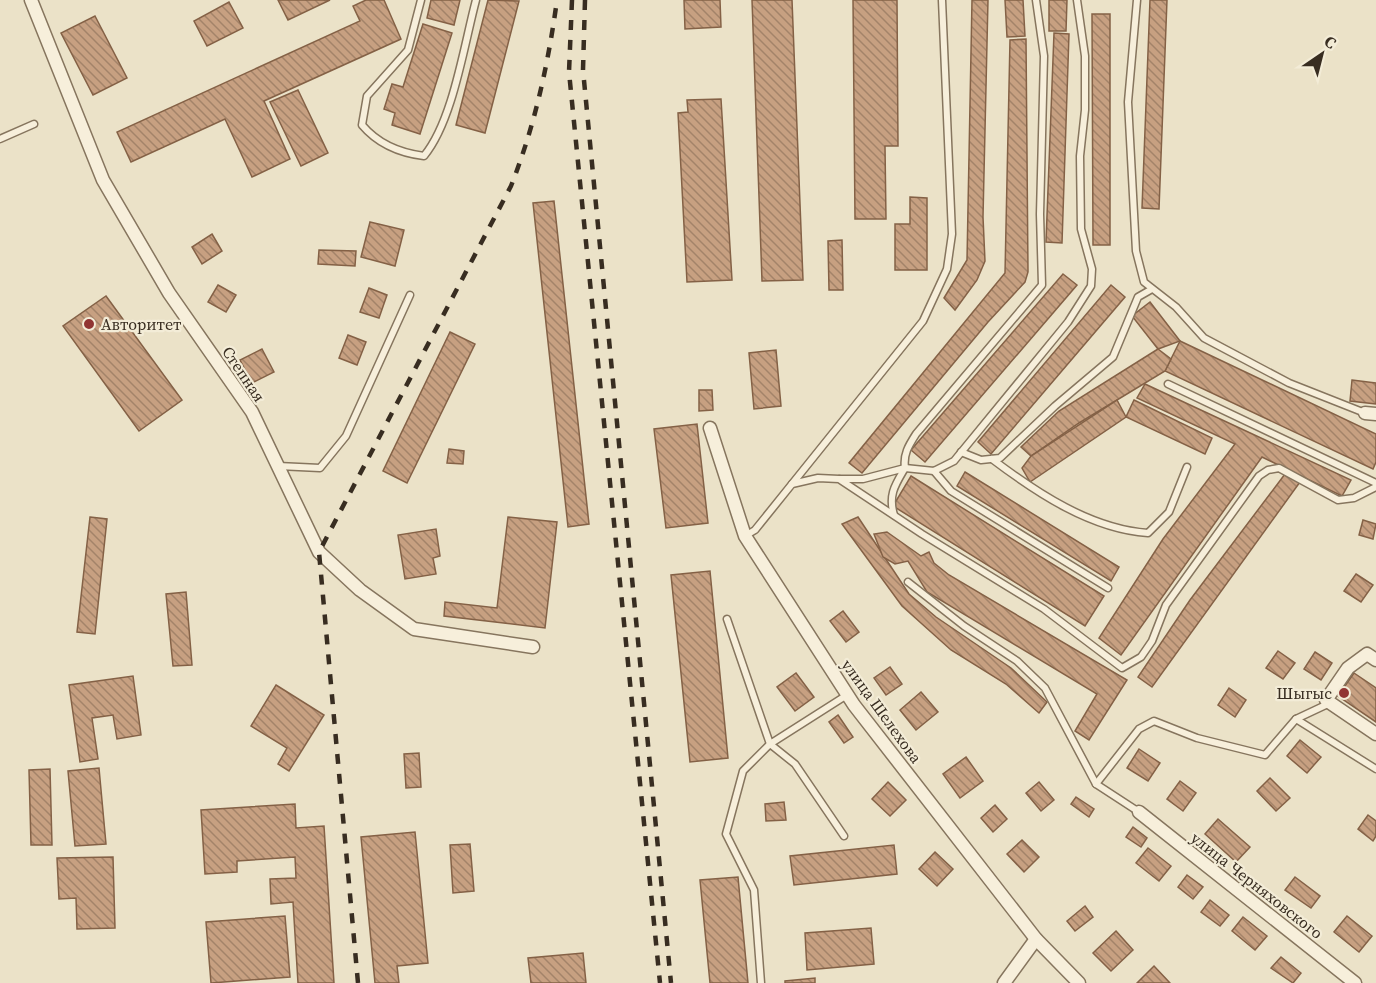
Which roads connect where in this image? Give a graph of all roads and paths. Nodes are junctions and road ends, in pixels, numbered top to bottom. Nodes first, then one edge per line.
1 (31, 0) edge
2 (421, 0) edge
3 (477, 0) edge
4 (942, 0) edge
5 (1036, 0) edge
6 (1077, 0) edge
7 (1137, 0) edge
8 (34, 124) dead end
9 (0, 139) edge
10 (1152, 289) junction
11 (410, 295) dead end
12 (1168, 384) dead end
13 (1370, 413) edge
14 (710, 428) dead end
15 (961, 452) junction
16 (991, 459) junction
17 (277, 466) junction
18 (1187, 467) dead end
19 (905, 468) junction
20 (934, 471) junction
21 (839, 480) junction
22 (792, 484) junction
23 (1376, 485) edge
24 (894, 516) junction
25 (745, 536) junction
26 (908, 582) dead end
27 (1108, 588) dead end
28 (727, 619) dead end
29 (533, 647) dead end
30 (1376, 660) edge
31 (847, 695) junction
32 (1330, 703) junction
33 (1296, 719) junction
34 (1376, 734) edge
35 (770, 744) junction
36 (1376, 769) edge
37 (1096, 784) junction
38 (1139, 812) joint
39 (844, 836) dead end
40 (1036, 939) junction
41 (761, 983) edge
42 (1004, 983) edge
43 (1080, 983) edge
44 (1355, 983) edge

1 - 17 street, Степная
2 - 3 lane
4 - 22 lane
5 - 19 lane
6 - 15 lane
7 - 10 lane
8 - 9 lane
10 - 13 lane
10 - 16 lane
11 - 17 lane
12 - 23 lane
14 - 25 street, улица Шелехова
15 - 16 lane
15 - 20 lane
16 - 18 lane
17 - 29 street, Степная
19 - 20 lane
19 - 21 lane
19 - 24 lane
20 - 27 lane
21 - 22 lane
21 - 24 lane
22 - 25 lane
23 - 24 lane
25 - 31 street, улица Шелехова
26 - 37 lane
28 - 35 lane
30 - 32 street
31 - 35 lane
31 - 40 street, улица Шелехова
32 - 33 lane
32 - 34 street
33 - 36 lane
33 - 37 lane
35 - 39 lane
35 - 41 lane
37 - 38 lane
38 - 44 street, улица Черняховского
40 - 42 street
40 - 43 street, улица Шелехова

